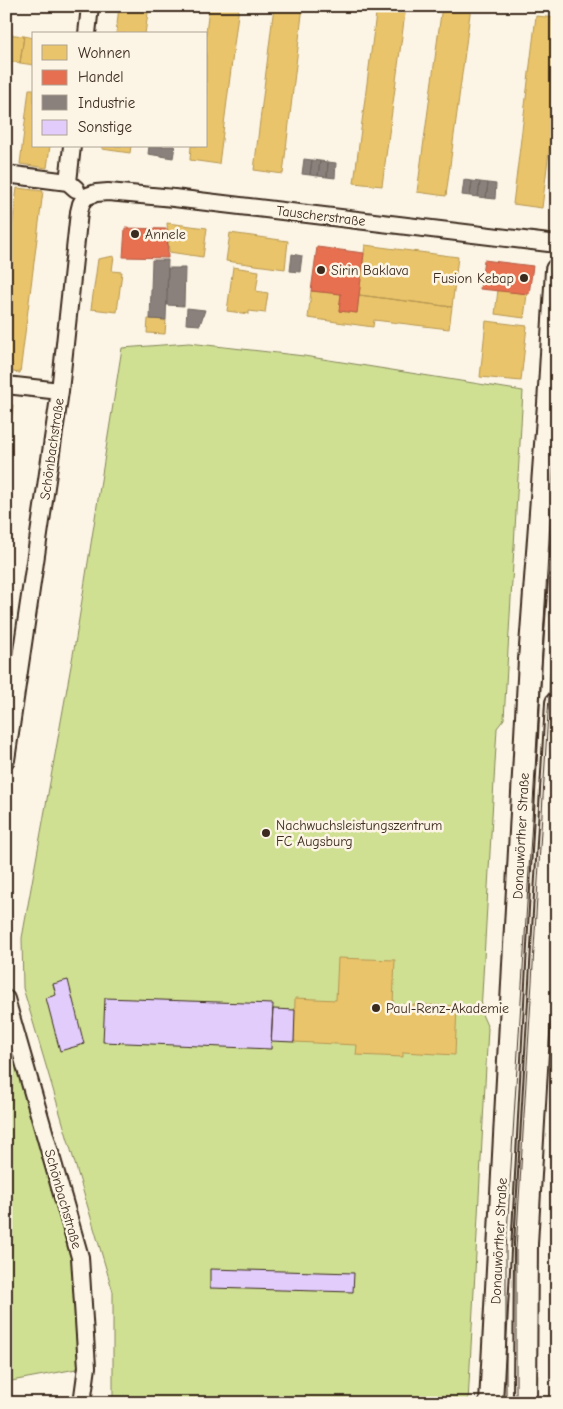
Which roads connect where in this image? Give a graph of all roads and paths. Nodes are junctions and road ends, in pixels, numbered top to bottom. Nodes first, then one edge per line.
1 (90, 6) edge
2 (87, 32) edge
3 (72, 148) edge
4 (6, 174) edge
5 (68, 182) junction
6 (85, 198) junction
7 (557, 244) edge
8 (557, 270) edge
9 (6, 385) edge
10 (60, 391) junction
11 (557, 703) edge
12 (6, 760) edge
13 (6, 999) edge
14 (82, 1403) edge
15 (491, 1403) edge
16 (525, 1403) edge

1 - 2 street
3 - 5 street
4 - 5 street
5 - 6 street
6 - 7 street, Tauscherstraße
6 - 10 street, Schönbachstraße
8 - 15 main road, Donauwörther Straße
9 - 10 street
10 - 12 street, Schönbachstraße
11 - 16 main road, Donauwörther Straße
13 - 14 street, Schönbachstraße

